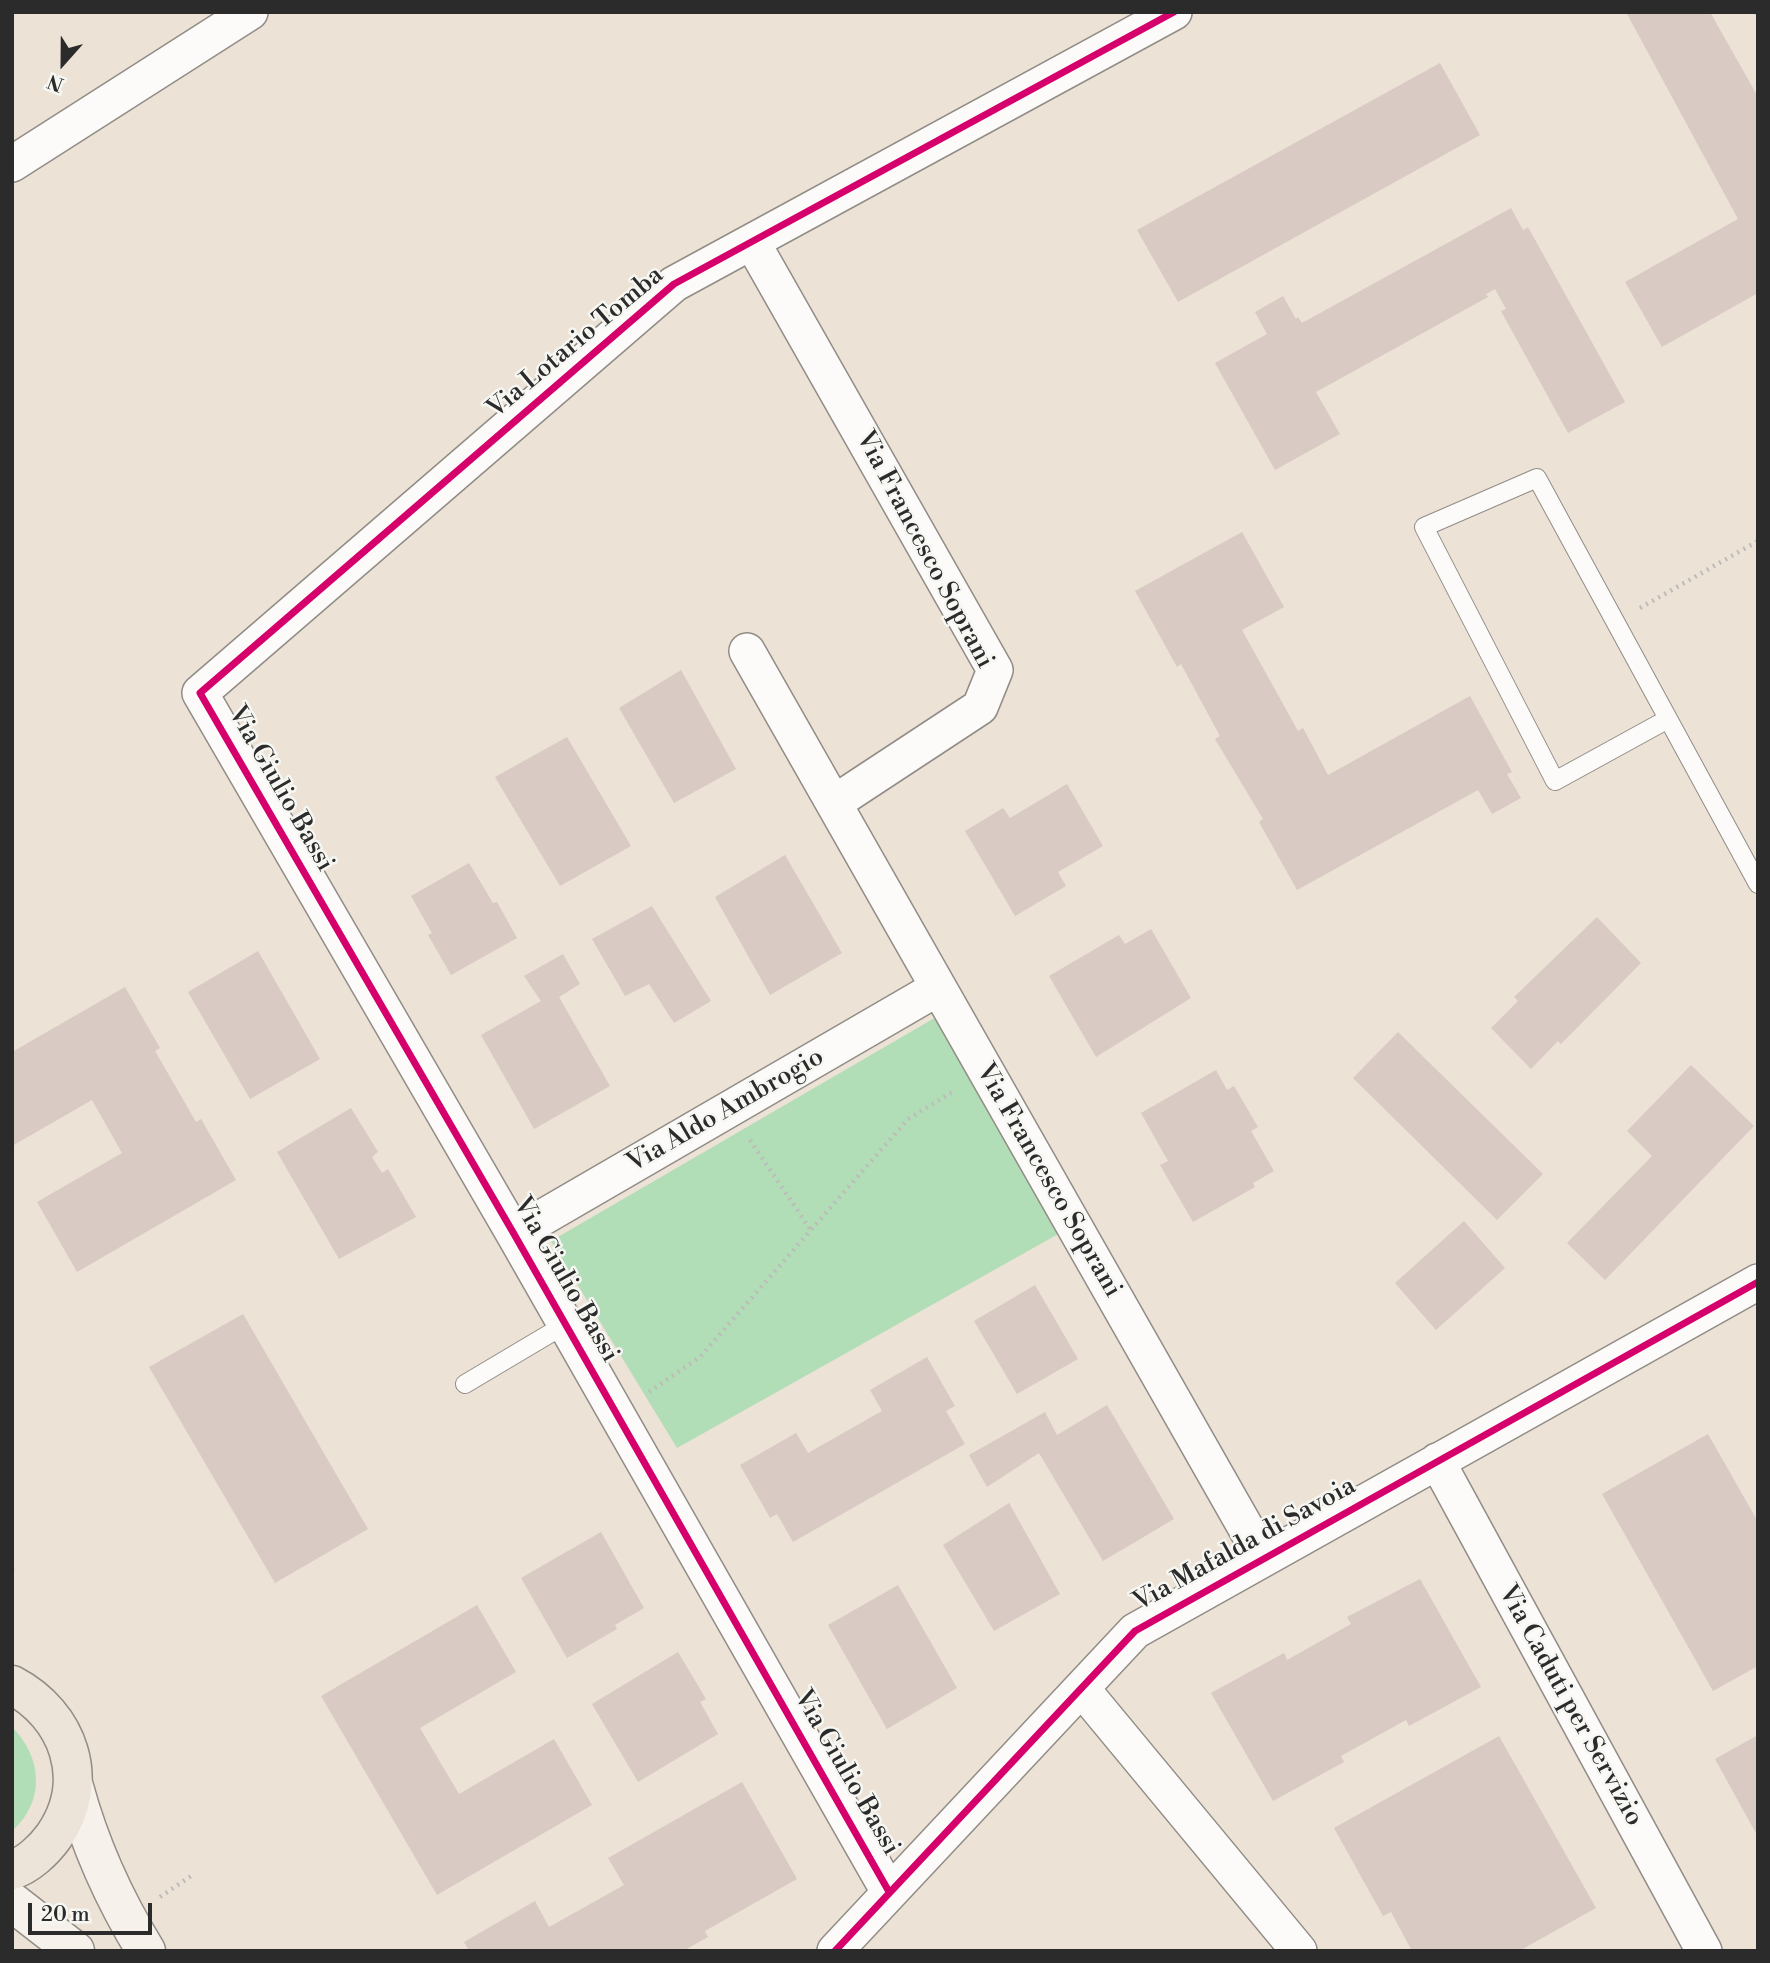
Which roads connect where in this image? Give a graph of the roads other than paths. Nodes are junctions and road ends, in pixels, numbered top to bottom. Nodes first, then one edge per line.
1 (250, 12) edge
2 (1174, 12) edge
3 (12, 164) edge
4 (752, 242) junction
5 (747, 651) dead end
6 (200, 693) joint
7 (1668, 719) junction
8 (834, 803) junction
9 (1758, 884) edge
10 (939, 988) junction
11 (514, 1234) junction
12 (1758, 1282) edge
13 (566, 1324) junction
14 (465, 1384) dead end
15 (1437, 1461) junction
16 (1264, 1558) junction
17 (12, 1685) edge
18 (1082, 1689) junction
19 (74, 1787) junction
20 (12, 1870) edge
21 (888, 1890) junction
22 (12, 1902) edge
23 (75, 1951) edge
24 (146, 1951) edge
25 (835, 1951) edge
26 (1300, 1951) edge
27 (1704, 1951) edge

1 - 3 street
2 - 4 street, Via Lotario Tomba
4 - 6 street, Via Lotario Tomba
4 - 8 street, Via Francesco Soprani
5 - 8 street, Via Francesco Soprani
6 - 11 street, Via Giulio Bassi
7 - 7 lane
7 - 9 lane
8 - 10 street, Via Francesco Soprani
10 - 11 street, Via Aldo Ambrogio
10 - 16 street, Via Francesco Soprani
11 - 13 street, Via Giulio Bassi
12 - 15 street, Via Mafalda di Savoia
13 - 14 lane
13 - 21 street, Via Giulio Bassi
15 - 16 street, Via Mafalda di Savoia
15 - 27 street, Via Caduti per Servizio
16 - 18 street, Via Mafalda di Savoia
17 - 19 main road
18 - 21 street, Via Mafalda di Savoia
18 - 26 street
19 - 20 main road
19 - 24 main road
21 - 25 street, Via Mafalda di Savoia
22 - 23 main road

